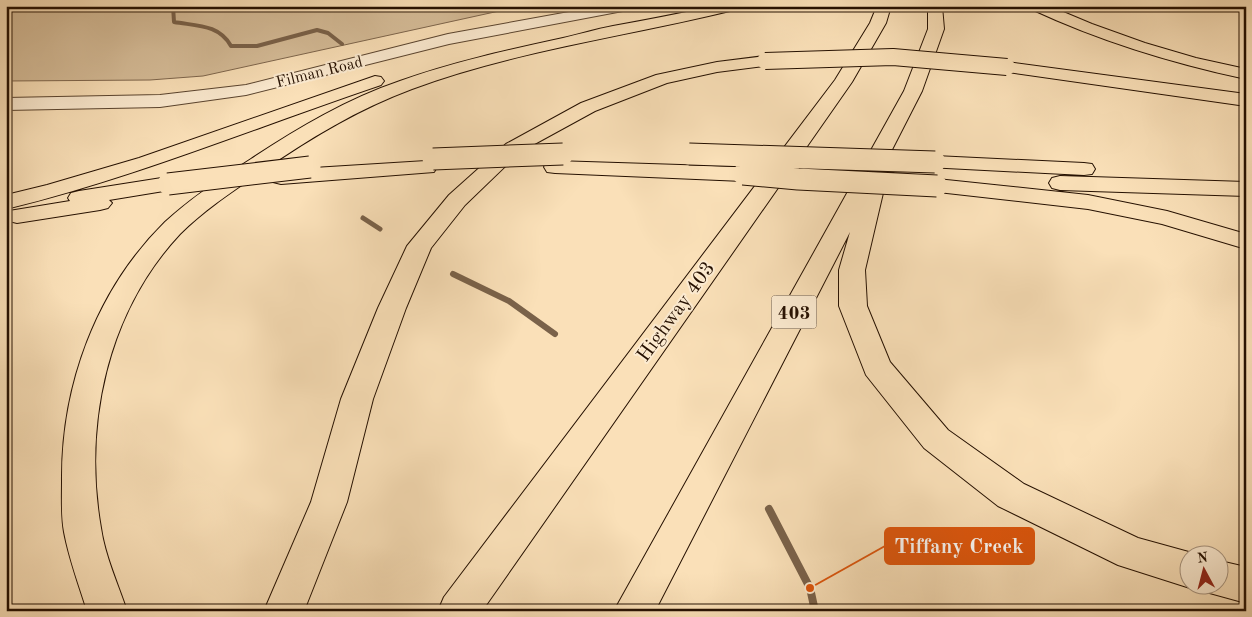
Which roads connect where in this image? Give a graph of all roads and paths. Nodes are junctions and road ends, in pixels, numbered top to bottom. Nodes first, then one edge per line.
1 (733, 6) edge
2 (884, 6) edge
3 (935, 6) edge
4 (1036, 6) edge
5 (628, 17) edge
6 (1246, 74) edge
7 (1246, 100) edge
8 (6, 104) edge
9 (559, 160) junction
10 (430, 163) junction
11 (872, 167) junction
12 (935, 176) junction
13 (1246, 177) edge
14 (1246, 188) edge
15 (162, 189) junction
16 (6, 202) edge
17 (6, 210) edge
18 (6, 218) edge
19 (1246, 242) edge
20 (1180, 567) edge
21 (1230, 581) edge
22 (1246, 585) edge
23 (107, 611) edge
24 (284, 611) edge
25 (458, 611) edge
26 (634, 611) edge

1 - 5 highway
2 - 25 highway, Highway 403
3 - 11 highway, 403
4 - 6 highway
5 - 8 street, Filman Road
5 - 16 highway
5 - 23 highway
7 - 24 highway, bridge
9 - 10 highway
9 - 12 highway, bridge
9 - 12 highway, bridge
10 - 15 highway
10 - 15 highway, bridge
11 - 20 highway
11 - 26 highway, 403
12 - 13 highway
12 - 14 highway
12 - 19 highway
15 - 17 highway
15 - 18 highway
21 - 22 highway

